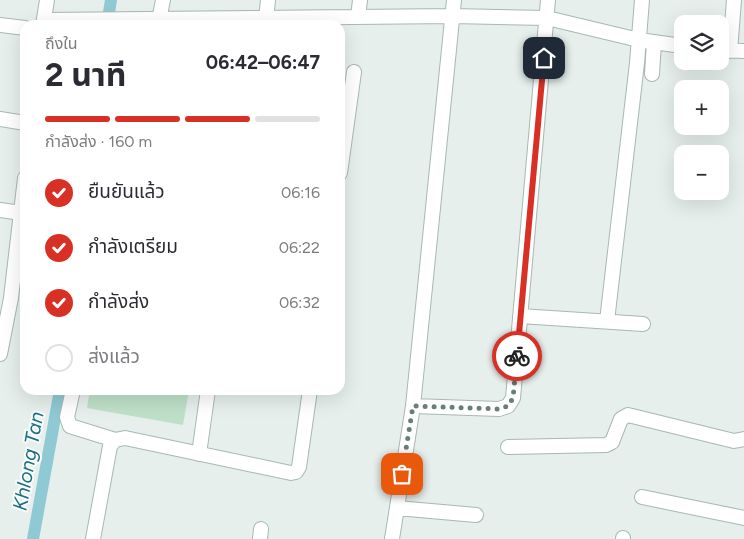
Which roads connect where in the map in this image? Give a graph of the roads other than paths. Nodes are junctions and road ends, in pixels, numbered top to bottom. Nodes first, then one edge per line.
1 (47, 0) edge
2 (163, 0) edge
3 (268, 0) edge
4 (360, 0) edge
5 (454, 0) edge
6 (548, 0) edge
7 (642, 0) edge
8 (734, 0) edge
9 (452, 16) junction
10 (358, 17) junction
11 (547, 18) junction
12 (266, 19) junction
13 (44, 20) edge
14 (159, 20) edge
15 (239, 20) edge
16 (0, 25) edge
17 (20, 27) edge
18 (640, 40) junction
19 (654, 42) junction
20 (674, 45) edge
21 (731, 50) edge
22 (354, 72) dead end
23 (652, 74) dead end
24 (0, 119) edge
25 (20, 121) edge
26 (345, 137) edge
27 (0, 210) edge
28 (20, 213) edge
29 (20, 222) edge
30 (520, 316) junction
31 (607, 321) junction
32 (643, 324) dead end
33 (0, 354) edge
34 (72, 395) edge
35 (207, 395) edge
36 (309, 395) edge
37 (413, 406) junction
38 (744, 439) edge
39 (115, 440) junction
40 (508, 447) dead end
41 (199, 454) junction
42 (642, 497) dead end
43 (397, 508) junction
44 (476, 515) dead end
45 (744, 518) edge
46 (93, 539) edge
47 (392, 539) edge

1 - 13 street
2 - 14 street
3 - 12 street
4 - 10 street
5 - 9 street
6 - 11 street
7 - 18 street
8 - 21 street
9 - 10 street
9 - 11 street
9 - 37 street
10 - 12 street
11 - 18 street
11 - 30 street
12 - 15 street
16 - 17 street
18 - 19 street
18 - 31 street
19 - 20 street
19 - 23 street
22 - 26 street
24 - 25 street
27 - 28 street
29 - 33 street
30 - 31 street
30 - 37 street
31 - 32 street
34 - 39 street
35 - 41 street
36 - 41 street
37 - 43 street
38 - 40 street
39 - 41 street
39 - 46 street
42 - 45 street
43 - 44 street
43 - 47 street

